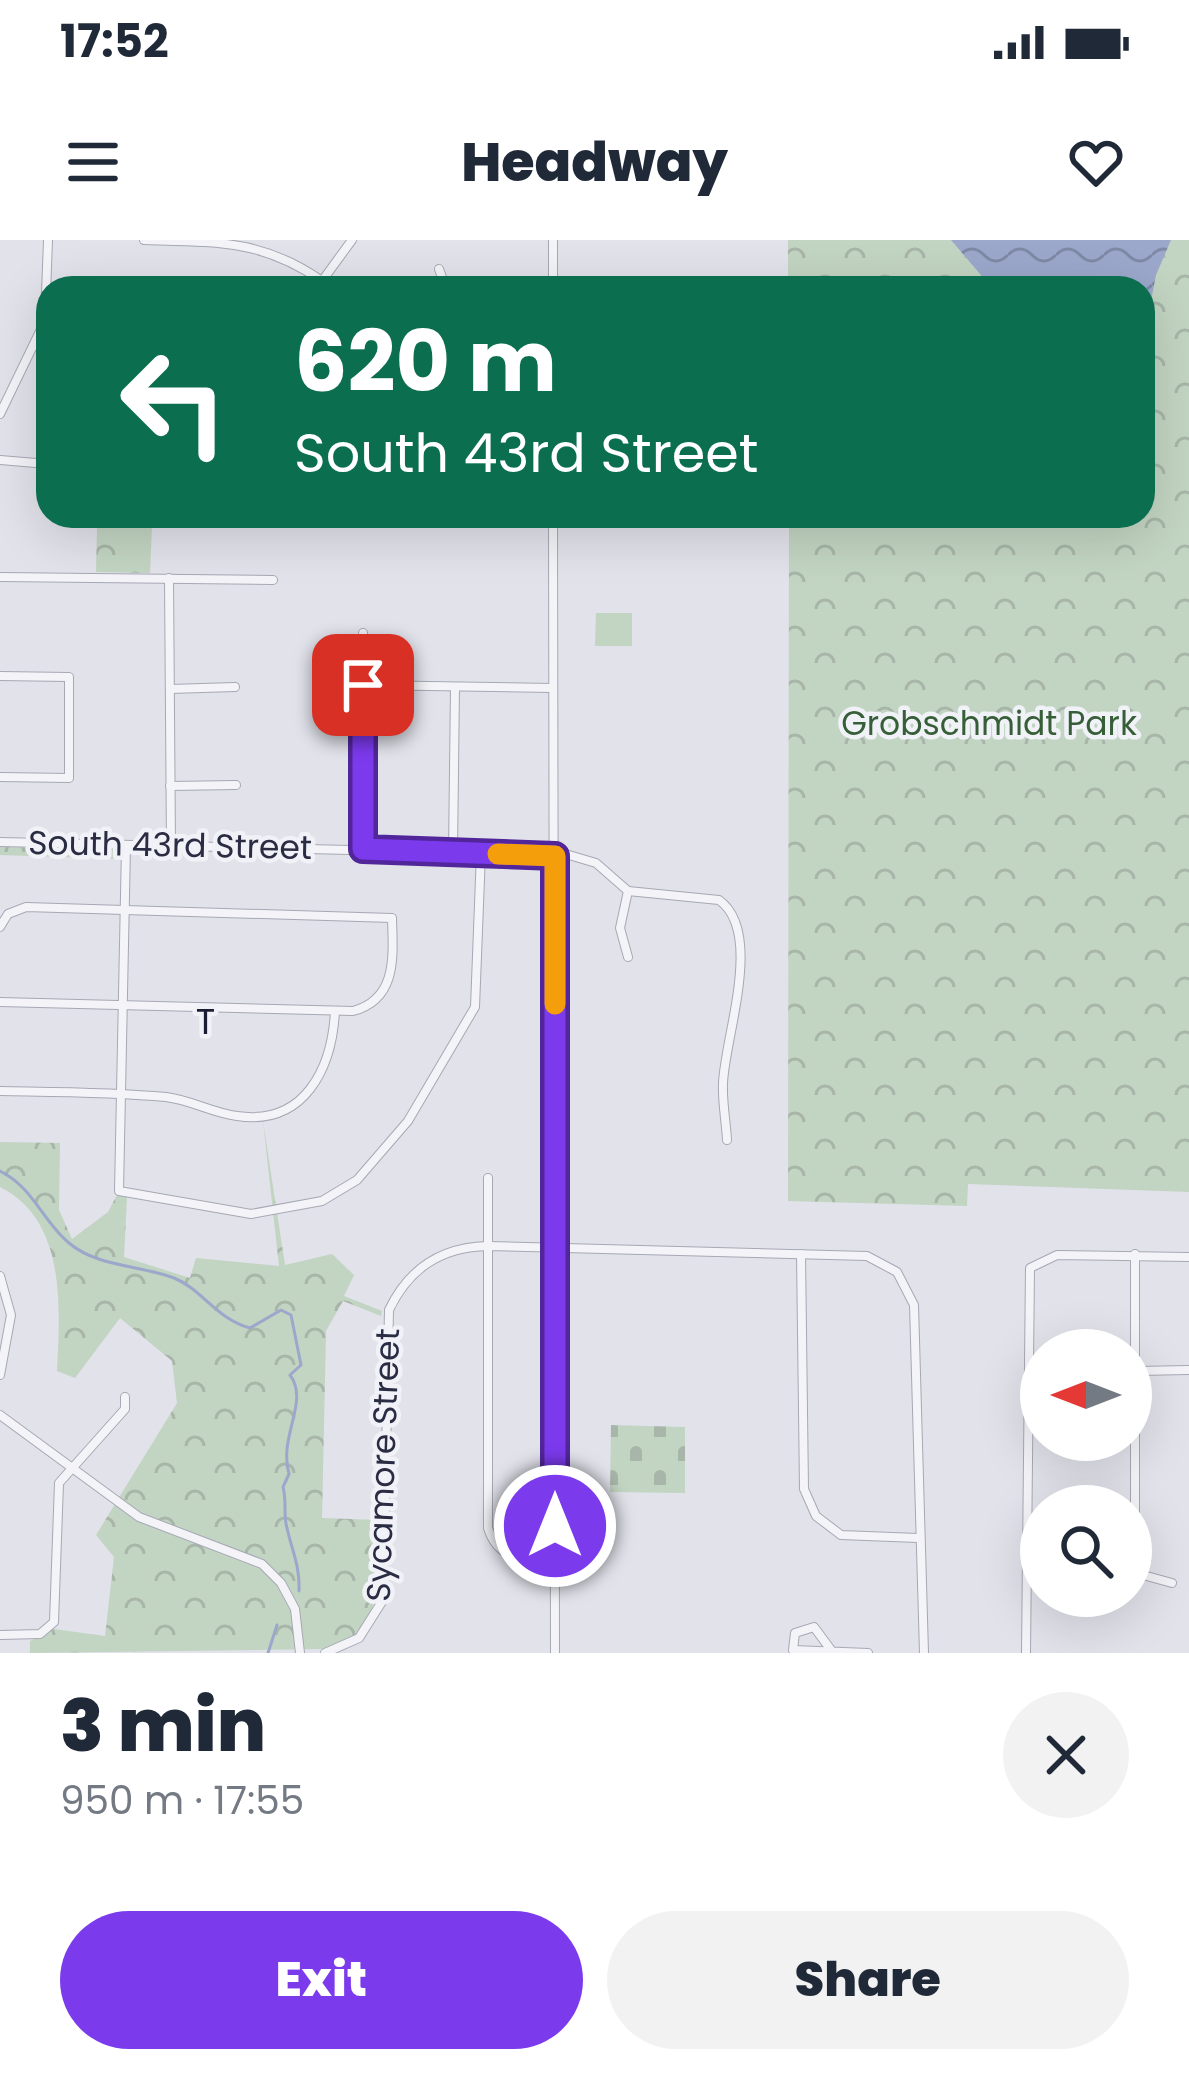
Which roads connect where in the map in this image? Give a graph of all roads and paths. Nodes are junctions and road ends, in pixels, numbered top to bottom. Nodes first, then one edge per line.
1 (48, 240) edge
2 (143, 240) edge
3 (352, 240) edge
4 (553, 240) edge
5 (439, 269) dead end
6 (47, 276) edge
7 (316, 276) edge
8 (330, 276) edge
9 (442, 276) edge
10 (553, 276) edge
11 (36, 348) edge
12 (0, 414) edge
13 (0, 460) edge
14 (36, 463) edge
15 (553, 528) edge
16 (0, 577) edge
17 (169, 578) junction
18 (273, 580) dead end
19 (363, 633) dead end
20 (0, 676) edge
21 (363, 685) junction
22 (235, 687) dead end
23 (454, 688) junction
24 (552, 688) junction
25 (170, 689) junction
26 (0, 777) edge
27 (236, 785) dead end
28 (170, 786) junction
29 (0, 842) edge
30 (126, 846) junction
31 (171, 847) junction
32 (363, 849) junction
33 (453, 852) junction
34 (482, 853) junction
35 (555, 856) junction
36 (628, 891) junction
37 (126, 909) junction
38 (0, 926) edge
39 (628, 957) dead end
40 (0, 1002) edge
41 (122, 1006) junction
42 (335, 1011) junction
43 (0, 1091) edge
44 (122, 1095) junction
45 (728, 1140) dead end
46 (488, 1178) dead end
47 (488, 1246) junction
48 (554, 1246) junction
49 (801, 1254) junction
50 (1136, 1254) junction
51 (1189, 1257) edge
52 (0, 1276) edge
53 (1136, 1329) edge
54 (1189, 1370) edge
55 (1152, 1371) edge
56 (0, 1375) edge
57 (125, 1397) dead end
58 (0, 1415) edge
59 (72, 1467) junction
60 (1030, 1485) edge
61 (918, 1538) junction
62 (555, 1564) junction
63 (1152, 1577) edge
64 (1172, 1583) dead end
65 (1028, 1617) edge
66 (0, 1635) edge
67 (831, 1650) edge
68 (300, 1653) edge
69 (326, 1653) edge
70 (555, 1653) edge
71 (868, 1653) edge
72 (924, 1653) edge
73 (1026, 1653) edge

1 - 6 street
2 - 7 street
3 - 8 street
4 - 10 street
5 - 9 street
11 - 12 street
13 - 14 street
15 - 24 street
16 - 17 street
17 - 18 street
17 - 25 street
19 - 21 street
20 - 26 street
21 - 23 street
21 - 32 street
22 - 25 street
23 - 24 street
23 - 33 street
24 - 35 street
25 - 28 street
27 - 28 street
28 - 31 street
29 - 30 street, South 43rd Street
30 - 31 street, South 43rd Street
30 - 37 street
31 - 32 street, South 43rd Street
32 - 33 street, South 43rd Street
33 - 34 street, South 43rd Street
34 - 35 street, South 43rd Street
34 - 44 street
35 - 36 street, South 43rd Street
35 - 48 street
36 - 39 street
36 - 45 street
37 - 38 street
37 - 41 street
37 - 42 street
40 - 41 street
41 - 42 street
41 - 44 street
42 - 44 street
43 - 44 street
46 - 47 street
47 - 48 street, Sycamore Street
47 - 62 street
47 - 69 street, Sycamore Street
48 - 49 street, Sycamore Street
48 - 62 street
49 - 61 street, Sycamore Street
49 - 61 street
50 - 51 street
50 - 53 street
50 - 60 street
52 - 56 street
54 - 55 street
57 - 59 street
58 - 59 street
59 - 66 street
59 - 68 street
61 - 72 street, Sycamore Street
62 - 70 street
63 - 64 street
65 - 73 street
67 - 67 street
67 - 71 street

